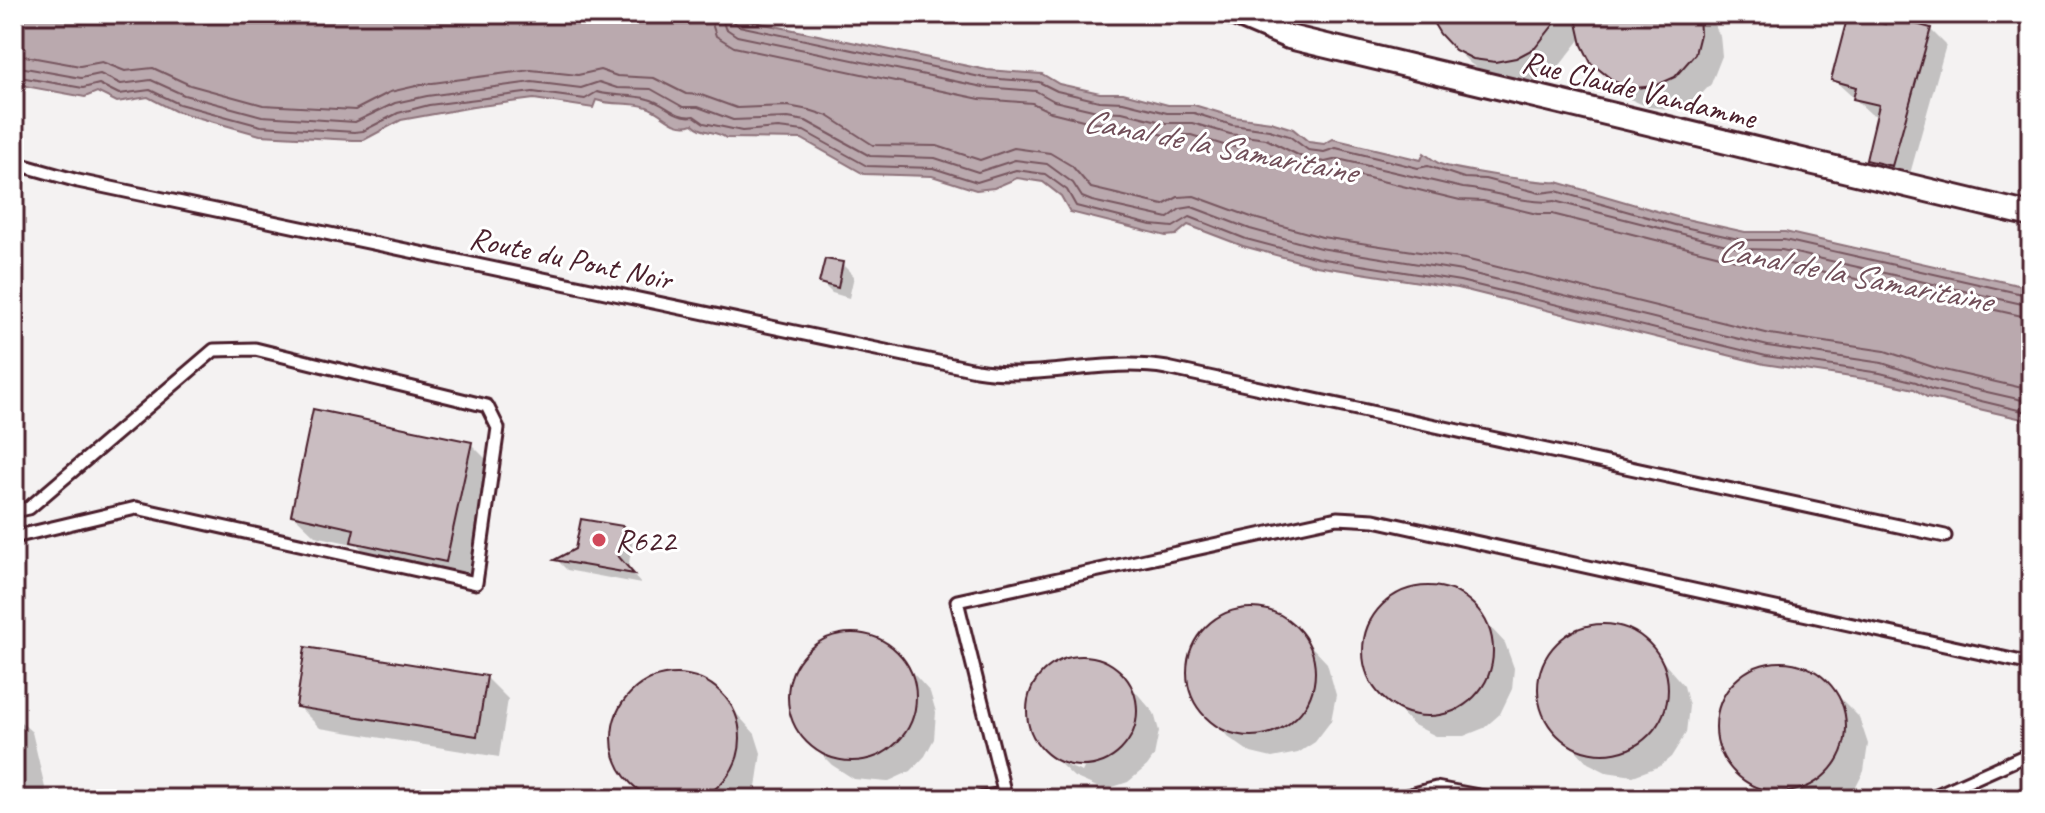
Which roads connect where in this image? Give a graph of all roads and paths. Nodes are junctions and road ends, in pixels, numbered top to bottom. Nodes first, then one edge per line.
1 (1235, 14) edge
2 (14, 163) edge
3 (2031, 215) edge
4 (14, 511) edge
5 (1945, 536) dead end
6 (14, 537) edge
7 (2031, 664) edge
8 (2031, 753) edge
9 (1005, 796) edge
10 (979, 799) edge
11 (1396, 799) edge
12 (1495, 799) edge
13 (1928, 799) edge

1 - 3 street, Rue Claude Vandamme
2 - 5 lane, Route du Pont Noir
4 - 6 lane
7 - 9 lane
8 - 13 lane
9 - 10 lane
11 - 12 lane

